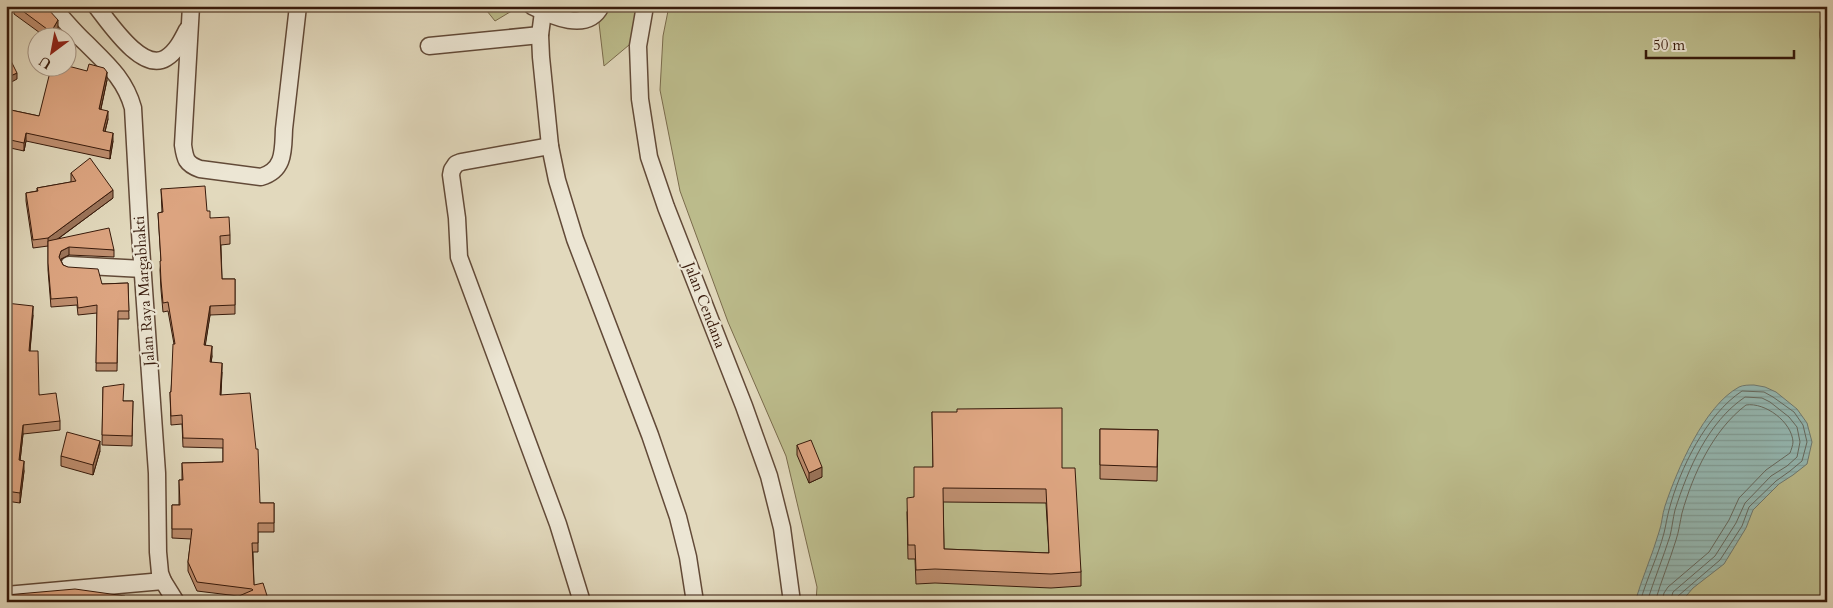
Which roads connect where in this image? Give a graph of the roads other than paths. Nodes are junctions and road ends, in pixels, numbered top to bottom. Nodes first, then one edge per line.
1 (52, 6) edge
2 (96, 6) edge
3 (191, 6) edge
4 (298, 6) edge
5 (601, 6) edge
6 (645, 6) edge
7 (538, 9) edge
8 (188, 28) junction
9 (540, 35) junction
10 (428, 46) dead end
11 (550, 146) junction
12 (69, 265) edge
13 (143, 269) junction
14 (163, 581) junction
15 (6, 595) edge
16 (176, 602) edge
17 (582, 602) edge
18 (696, 602) edge
19 (792, 602) edge

1 - 13 street, Jalan Raya Margabhakti
2 - 8 street
3 - 8 street
4 - 8 street
5 - 7 street
6 - 19 street, Jalan Cendana
7 - 9 street
9 - 10 street
9 - 11 street
11 - 17 street
11 - 18 street
12 - 13 street
13 - 14 street, Jalan Raya Margabhakti
14 - 15 street
14 - 16 street, Jalan Raya Margabhakti

